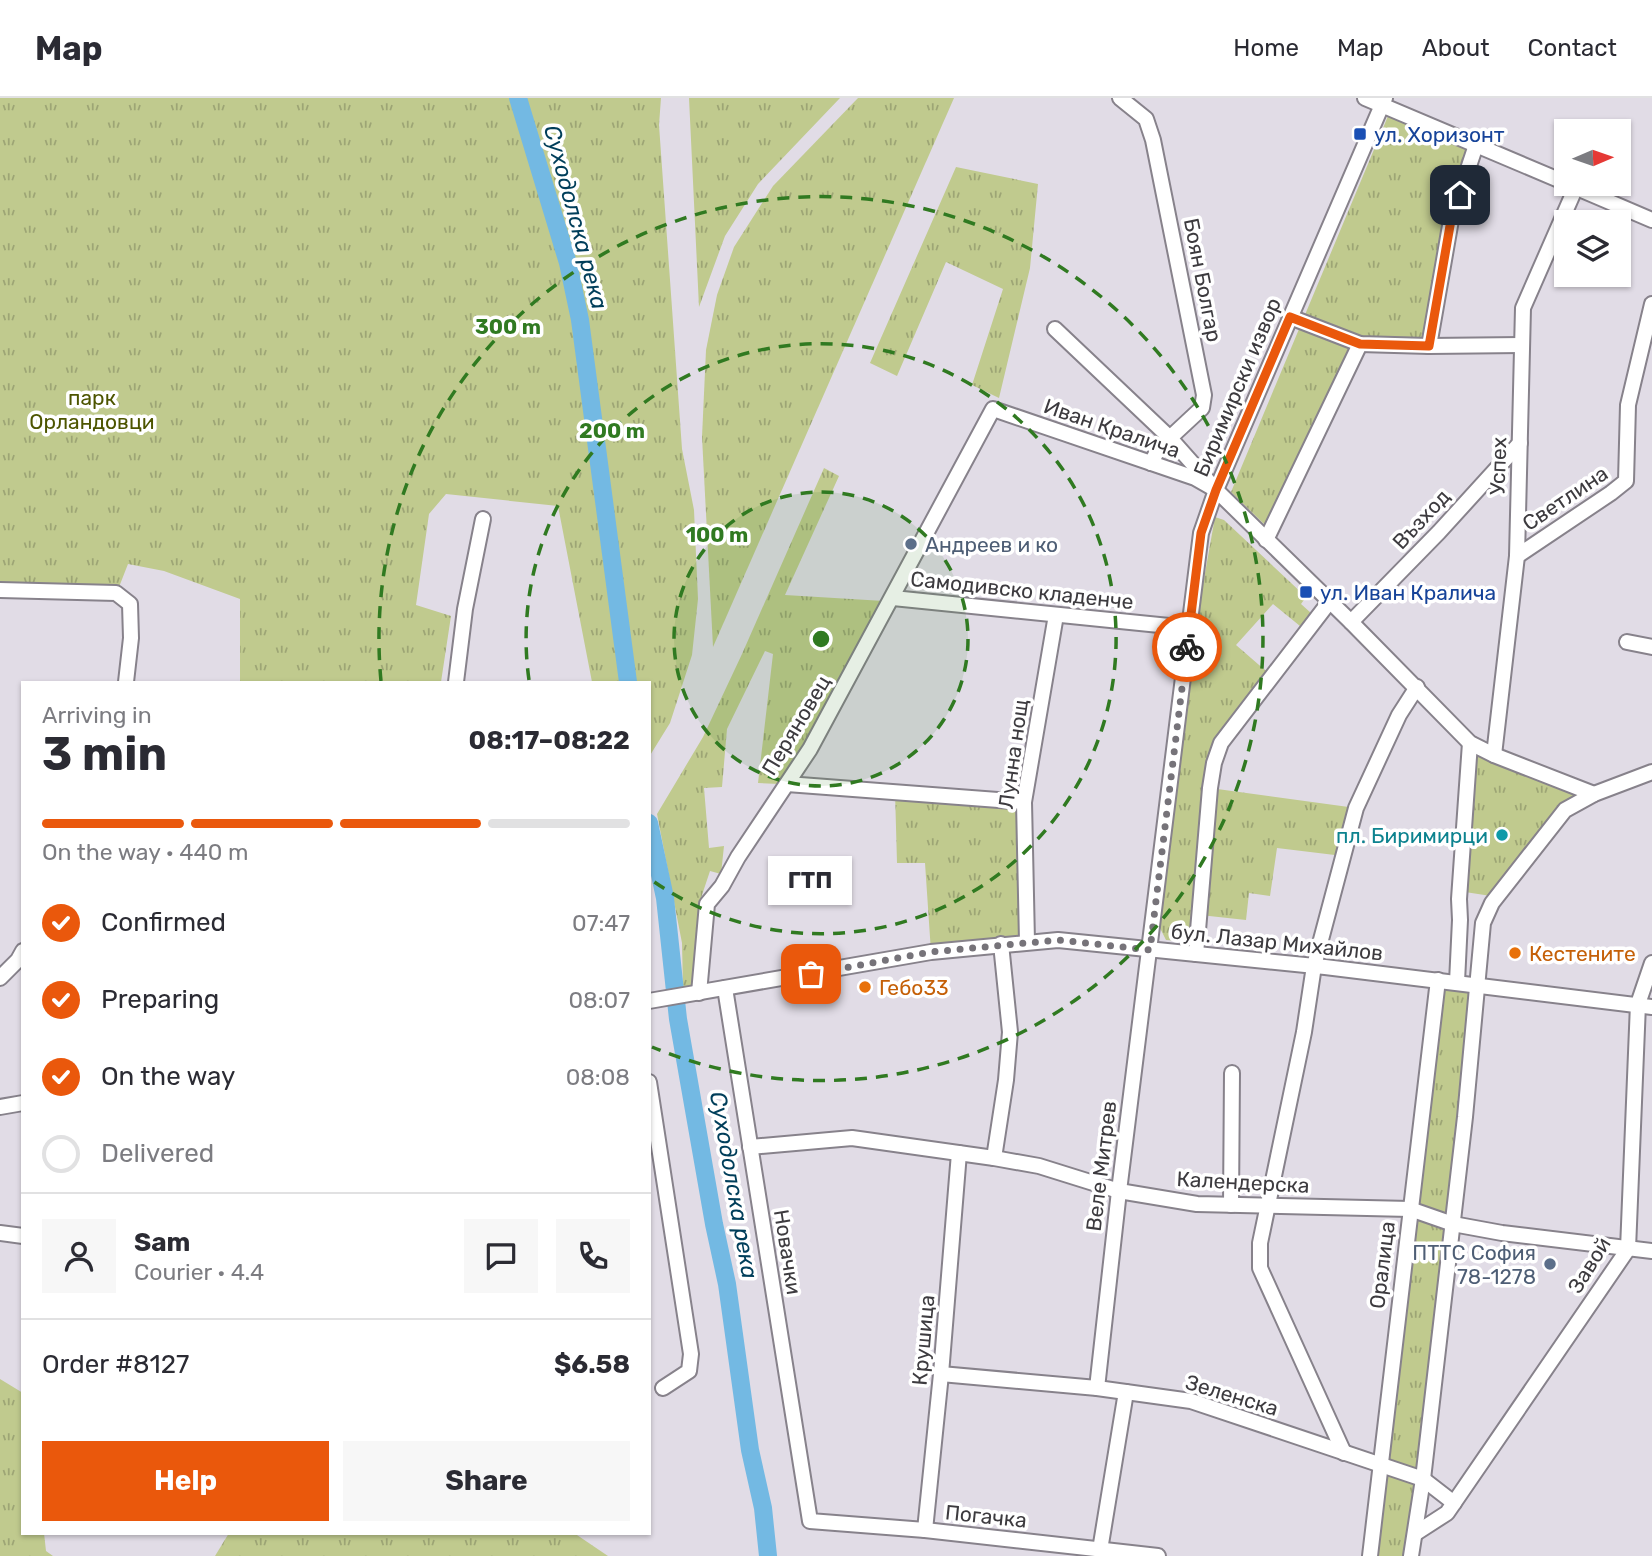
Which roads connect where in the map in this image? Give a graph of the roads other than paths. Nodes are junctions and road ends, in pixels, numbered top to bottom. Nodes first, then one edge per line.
1 (1120, 98) edge
2 (1365, 98) edge
3 (1384, 102) edge
4 (1476, 145) junction
5 (1554, 178) edge
6 (1566, 196) edge
7 (1596, 196) edge
8 (1652, 220) edge
9 (1652, 304) edge
10 (1290, 317) junction
11 (1055, 329) dead end
12 (1360, 344) junction
13 (1522, 345) junction
14 (1429, 346) junction
15 (993, 409) joint
16 (1169, 437) junction
17 (1520, 443) junction
18 (1151, 463) junction
19 (1216, 490) junction
20 (482, 519) dead end
21 (1266, 540) junction
22 (1517, 556) junction
23 (0, 590) edge
24 (893, 598) junction
25 (1330, 601) junction
26 (1055, 615) junction
27 (1351, 622) junction
28 (1189, 628) junction
29 (1627, 642) dead end
30 (1652, 647) edge
31 (131, 681) edge
32 (456, 681) edge
33 (1417, 687) junction
34 (1470, 743) junction
35 (1494, 755) junction
36 (1652, 772) edge
37 (787, 784) junction
38 (1594, 794) junction
39 (1024, 802) junction
40 (1460, 920) junction
41 (1483, 923) junction
42 (1027, 942) junction
43 (1002, 944) junction
44 (1150, 950) junction
45 (1196, 954) junction
46 (21, 955) edge
47 (1652, 963) edge
48 (1314, 966) junction
49 (0, 978) edge
50 (1438, 980) junction
51 (1457, 982) junction
52 (1479, 985) junction
53 (725, 988) junction
54 (696, 993) junction
55 (651, 1001) edge
56 (1645, 1005) edge
57 (1232, 1073) dead end
58 (651, 1095) edge
59 (21, 1103) edge
60 (0, 1107) edge
61 (750, 1147) junction
62 (959, 1153) junction
63 (660, 1156) junction
64 (995, 1157) junction
65 (651, 1165) edge
66 (1119, 1191) junction
67 (1231, 1205) junction
68 (1268, 1205) junction
69 (1410, 1209) junction
70 (1453, 1224) junction
71 (0, 1233) edge
72 (21, 1236) edge
73 (1628, 1249) junction
74 (1652, 1251) edge
75 (941, 1374) junction
76 (663, 1388) dead end
77 (1097, 1388) junction
78 (1126, 1392) junction
79 (1345, 1453) junction
80 (1379, 1465) junction
81 (1423, 1479) junction
82 (1454, 1503) junction
83 (810, 1521) joint
84 (925, 1530) junction
85 (1416, 1533) junction
86 (1100, 1550) junction
87 (1158, 1556) edge
88 (1370, 1556) edge
89 (1411, 1556) edge

1 - 16 street, Боян Болгар
2 - 3 street
3 - 4 street
3 - 10 street, Биримирски извор
4 - 5 street
4 - 14 street
6 - 13 street, Успех
7 - 8 street
9 - 22 street, Светлина
10 - 12 street
10 - 19 street, Биримирски извор
11 - 16 street, Иван Кралича
12 - 14 street
12 - 21 street
13 - 14 street
13 - 17 street, Успех
15 - 18 street, Иван Кралича
15 - 24 street, Перяновец
16 - 18 street, Боян Болгар
16 - 19 street, Иван Кралича
17 - 22 street, Успех
17 - 27 street, Възход
18 - 19 street, Иван Кралича
19 - 21 street, Иван Кралича
19 - 28 street, Биримирски извор
20 - 32 street
21 - 25 street, Иван Кралича
22 - 35 street, Успех
23 - 31 street
24 - 26 street, Самодивско кладенче
24 - 37 street, Перяновец
25 - 27 street, Иван Кралича
25 - 45 street
26 - 28 street, Самодивско кладенче
26 - 39 street, Лунна нощ
27 - 33 street, Иван Кралича
28 - 44 street, Биримирски извор
29 - 30 street
33 - 34 street, Иван Кралича
33 - 48 street
34 - 35 street
34 - 40 street
35 - 38 street
36 - 38 street
37 - 39 street
37 - 54 street, Перяновец
38 - 41 street
39 - 42 street, Лунна нощ
40 - 41 street
40 - 51 street
41 - 52 street
42 - 43 street, бул. Лазар Михайлов
42 - 44 street, бул. Лазар Михайлов
43 - 53 street, бул. Лазар Михайлов
43 - 64 street
44 - 45 street, бул. Лазар Михайлов
44 - 66 street, Веле Митрев
45 - 48 street, бул. Лазар Михайлов
46 - 49 street
47 - 56 street, Завой
48 - 50 street, бул. Лазар Михайлов
48 - 68 street
50 - 51 street, бул. Лазар Михайлов
50 - 69 street, Оралица
51 - 52 street, бул. Лазар Михайлов
52 - 56 street, бул. Лазар Михайлов
52 - 70 street
53 - 54 street, бул. Лазар Михайлов
53 - 61 street, Новачки
54 - 55 street, бул. Лазар Михайлов
56 - 73 street, Завой
57 - 67 street
58 - 63 street
59 - 60 street
61 - 62 street, Календерска
61 - 83 street, Новачки
62 - 64 street, Календерска
62 - 75 street, Крушица
63 - 65 street
63 - 76 street
64 - 66 street, Календерска
66 - 67 street, Календерска
66 - 77 street, Веле Митрев
67 - 68 street, Календерска
68 - 69 street, Календерска
68 - 79 street
69 - 70 street, Календерска
69 - 80 street, Оралица
70 - 73 street, Календерска
70 - 81 street
71 - 72 street
73 - 74 street, Календерска
73 - 82 street, Завой
75 - 77 street, Зеленска
75 - 84 street, Крушица
77 - 78 street, Зеленска
78 - 79 street, Зеленска
78 - 86 street
79 - 80 street, Зеленска
80 - 81 street, Зеленска
80 - 88 street, Оралица
81 - 82 street, Зеленска
81 - 85 street
82 - 85 street, Завой
83 - 84 street, Погачка
84 - 86 street, Погачка
85 - 89 street
86 - 87 street, Погачка

